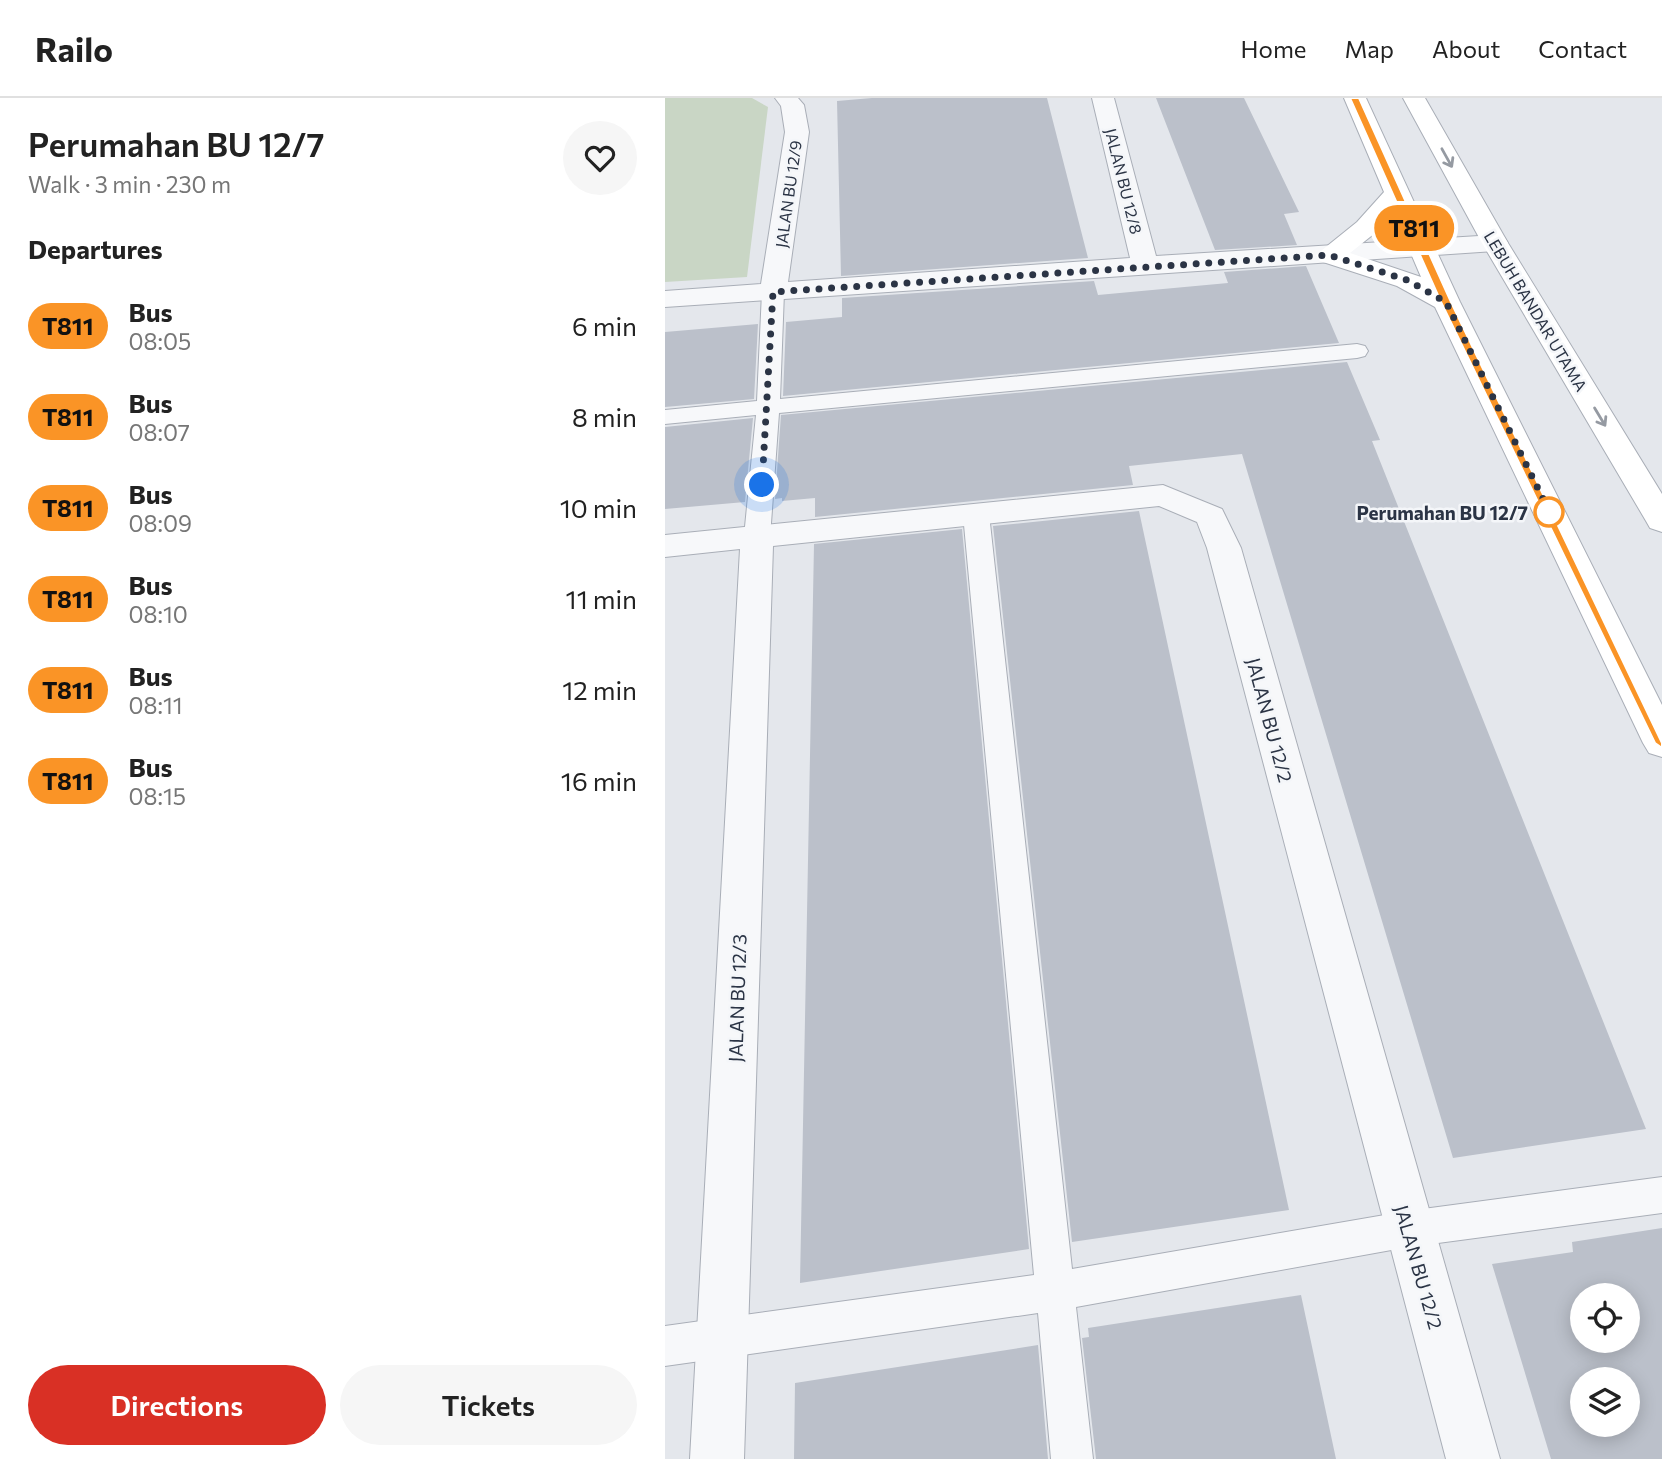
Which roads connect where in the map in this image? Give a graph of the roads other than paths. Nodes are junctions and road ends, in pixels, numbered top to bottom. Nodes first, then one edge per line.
1 (786, 98) edge
2 (1103, 98) edge
3 (1355, 98) edge
4 (1414, 98) edge
5 (1397, 193) junction
6 (1495, 243) junction
7 (1423, 248) junction
8 (1329, 255) junction
9 (1145, 265) junction
10 (773, 292) junction
11 (665, 299) edge
12 (1446, 302) junction
13 (1357, 351) dead end
14 (768, 407) junction
15 (665, 417) edge
16 (976, 514) junction
17 (1662, 521) edge
18 (757, 537) junction
19 (665, 546) edge
20 (1662, 743) edge
21 (1662, 1195) edge
22 (1408, 1229) junction
23 (1055, 1291) junction
24 (723, 1336) junction
25 (665, 1346) edge
26 (717, 1459) edge
27 (1072, 1459) edge
28 (1472, 1459) edge

1 - 10 street, JALAN BU 12/9
2 - 9 street, JALAN BU 12/8
3 - 5 main road
4 -> 6 main road, LEBUH BANDAR UTAMA
5 - 7 main road
5 - 8 main road
6 - 7 street
6 -> 17 main road, LEBUH BANDAR UTAMA
7 - 8 street
7 - 12 main road
8 - 9 street
8 - 12 main road
9 - 10 street
10 - 11 street
10 - 14 lane
12 - 20 main road
13 - 14 lane
14 - 15 lane
14 - 18 lane
16 - 18 street, JALAN BU 12/2
16 - 22 street, JALAN BU 12/2
16 - 23 lane
18 - 19 street, JALAN BU 12/2
18 - 24 street, JALAN BU 12/3
21 - 22 lane
22 - 23 lane
22 - 28 street, JALAN BU 12/2
23 - 24 lane
23 - 27 lane
24 - 25 lane
24 - 26 street, JALAN BU 12/3

